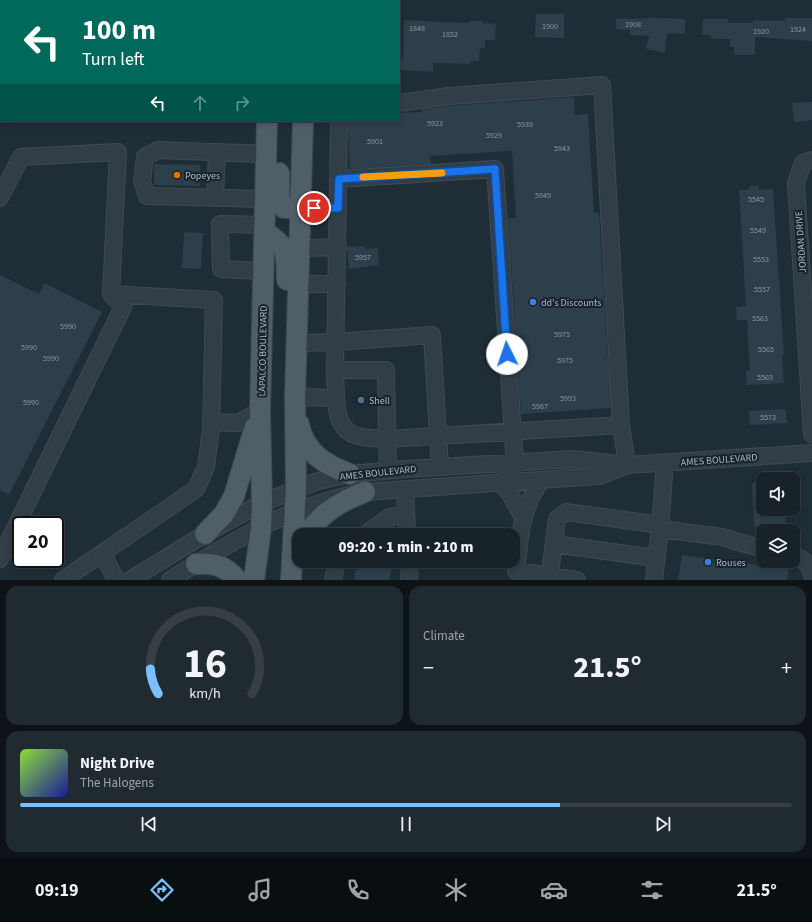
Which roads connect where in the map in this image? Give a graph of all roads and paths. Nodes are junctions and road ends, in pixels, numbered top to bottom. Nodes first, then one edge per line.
1 (400, 104) edge
2 (267, 122) edge
3 (278, 122) edge
4 (303, 122) edge
5 (339, 122) edge
6 (210, 152) junction
7 (266, 154) junction
8 (812, 160) edge
9 (339, 179) junction
10 (0, 198) edge
11 (207, 198) junction
12 (265, 199) junction
13 (301, 208) junction
14 (338, 208) junction
15 (264, 228) junction
16 (338, 247) junction
17 (300, 248) junction
18 (263, 271) junction
19 (299, 284) junction
20 (337, 284) junction
21 (111, 294) junction
22 (808, 301) edge
23 (336, 342) junction
24 (297, 343) junction
25 (335, 370) junction
26 (295, 397) junction
27 (336, 398) junction
28 (260, 412) junction
29 (211, 422) junction
30 (621, 425) junction
31 (512, 430) junction
32 (812, 434) edge
33 (438, 436) junction
34 (387, 439) junction
35 (812, 453) edge
36 (515, 462) junction
37 (664, 463) junction
38 (627, 466) junction
39 (440, 467) junction
40 (388, 470) junction
41 (350, 474) junction
42 (541, 481) junction
43 (501, 483) junction
44 (296, 488) junction
45 (405, 489) junction
46 (365, 492) junction
47 (262, 503) junction
48 (295, 510) junction
49 (406, 513) junction
50 (523, 517) junction
51 (661, 527) junction
52 (261, 528) junction
53 (312, 528) edge
54 (374, 528) edge
55 (407, 528) edge
56 (205, 534) junction
57 (554, 544) junction
58 (756, 547) edge
59 (103, 554) junction
60 (656, 558) junction
61 (800, 558) edge
62 (0, 559) edge
63 (196, 564) junction
64 (296, 568) edge
65 (336, 568) edge
66 (410, 568) edge
67 (812, 575) edge
68 (516, 576) edge
69 (549, 578) edge
70 (63, 580) edge
71 (116, 580) edge
72 (130, 580) edge
73 (170, 580) edge
74 (237, 580) edge
75 (254, 580) edge
76 (292, 580) edge
77 (333, 580) edge
78 (409, 580) edge
79 (577, 580) edge
80 (654, 580) edge

1 - 30 street
2 - 7 main road, LAPALCO BOULEVARD
3 - 13 main road
4 - 13 main road
5 - 9 street
6 - 7 street
6 - 11 street
6 - 11 street
7 - 12 main road, LAPALCO BOULEVARD
8 - 22 street, JORDAN DRIVE
9 - 14 street
9 - 31 street
10 - 21 street
11 - 12 street
12 - 15 main road, LAPALCO BOULEVARD
13 - 14 street
13 - 17 main road
14 - 16 street
15 - 18 main road, LAPALCO BOULEVARD
15 - 18 street
15 - 24 main road
16 - 17 street
16 - 20 street
17 - 19 main road
18 - 28 main road, LAPALCO BOULEVARD
19 - 20 street
19 - 24 main road
20 - 23 street
21 - 29 street
21 - 62 street
22 - 32 street, JORDAN DRIVE
23 - 24 street
23 - 25 street
23 - 33 street
24 - 26 main road
25 - 27 street
25 - 34 street
26 - 27 street
26 - 41 main road
26 - 44 main road
27 - 34 street
28 - 29 street
28 - 47 main road, LAPALCO BOULEVARD
28 - 56 main road
29 - 59 street
30 - 31 street
30 - 38 street
31 - 33 street
31 - 36 street
33 - 34 street
33 - 39 street
34 - 40 street
35 - 37 street, AMES BOULEVARD
36 - 38 street, AMES BOULEVARD
36 - 39 street, AMES BOULEVARD
36 - 43 street
37 - 38 street, AMES BOULEVARD
37 - 51 street
38 - 42 street, AMES BOULEVARD
39 - 40 street, AMES BOULEVARD
40 - 41 street, AMES BOULEVARD
41 - 44 street, AMES BOULEVARD
42 - 43 street, AMES BOULEVARD
42 - 50 street
43 - 45 street, AMES BOULEVARD
43 - 50 street
44 - 47 street, AMES BOULEVARD
44 - 48 main road
45 - 46 street, AMES BOULEVARD
45 - 49 street
46 - 48 street, AMES BOULEVARD
46 - 53 main road
47 - 52 main road, LAPALCO BOULEVARD
47 - 56 street, AMES BOULEVARD
48 - 52 street, AMES BOULEVARD
48 - 76 main road
49 - 54 street
49 - 55 street
50 - 68 street
51 - 57 street
51 - 58 street
51 - 60 street
52 - 63 street, AMES BOULEVARD
52 - 75 main road, LAPALCO BOULEVARD
56 - 72 street, AMES BOULEVARD
57 - 60 street
57 - 69 street
59 - 70 street
59 - 71 street
60 - 80 street
61 - 67 street
63 - 73 street, AMES BOULEVARD
63 - 74 main road
64 - 76 main road
65 - 77 street
66 - 78 street
68 - 69 street
69 - 79 street

